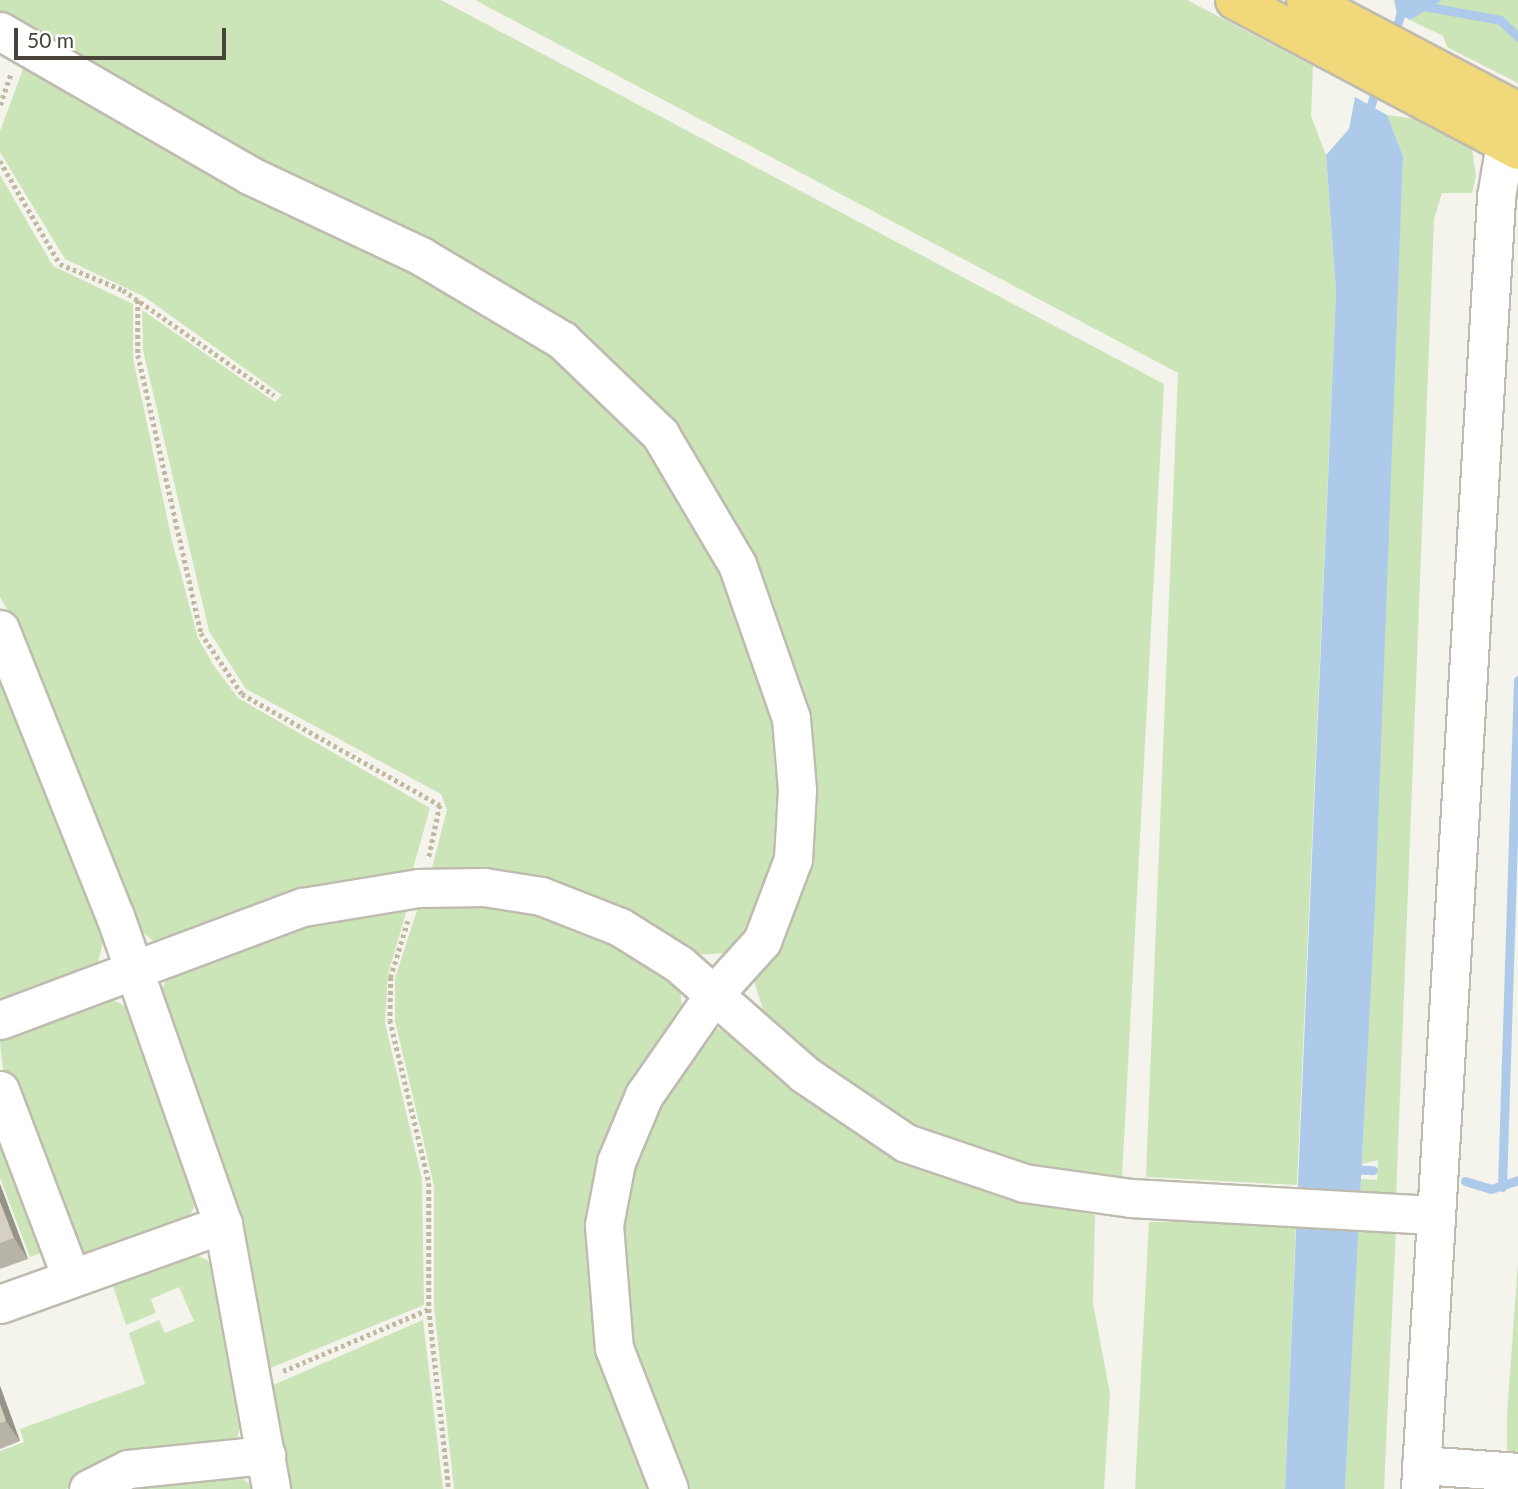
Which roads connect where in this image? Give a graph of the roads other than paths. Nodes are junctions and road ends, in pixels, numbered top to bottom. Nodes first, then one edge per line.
1 (1235, 0) edge
2 (1306, 0) edge
3 (0, 31) edge
4 (1350, 42) junction
5 (1514, 135) edge
6 (0, 629) edge
7 (136, 971) junction
8 (715, 993) junction
9 (0, 1020) edge
10 (0, 1090) edge
11 (1434, 1215) junction
12 (223, 1224) junction
13 (71, 1277) junction
14 (0, 1304) edge
15 (269, 1472) edge
16 (1518, 1472) edge
17 (1420, 1477) edge
18 (88, 1489) edge
19 (669, 1489) edge

1 - 4 highway
2 - 4 highway
3 - 8 street
4 - 5 highway
5 - 11 street
6 - 7 street
7 - 8 street
7 - 9 street
7 - 12 street
8 - 11 street
8 - 19 street
10 - 13 street
11 - 17 street
12 - 13 street
12 - 15 street
13 - 14 street
15 - 18 street
16 - 17 street

